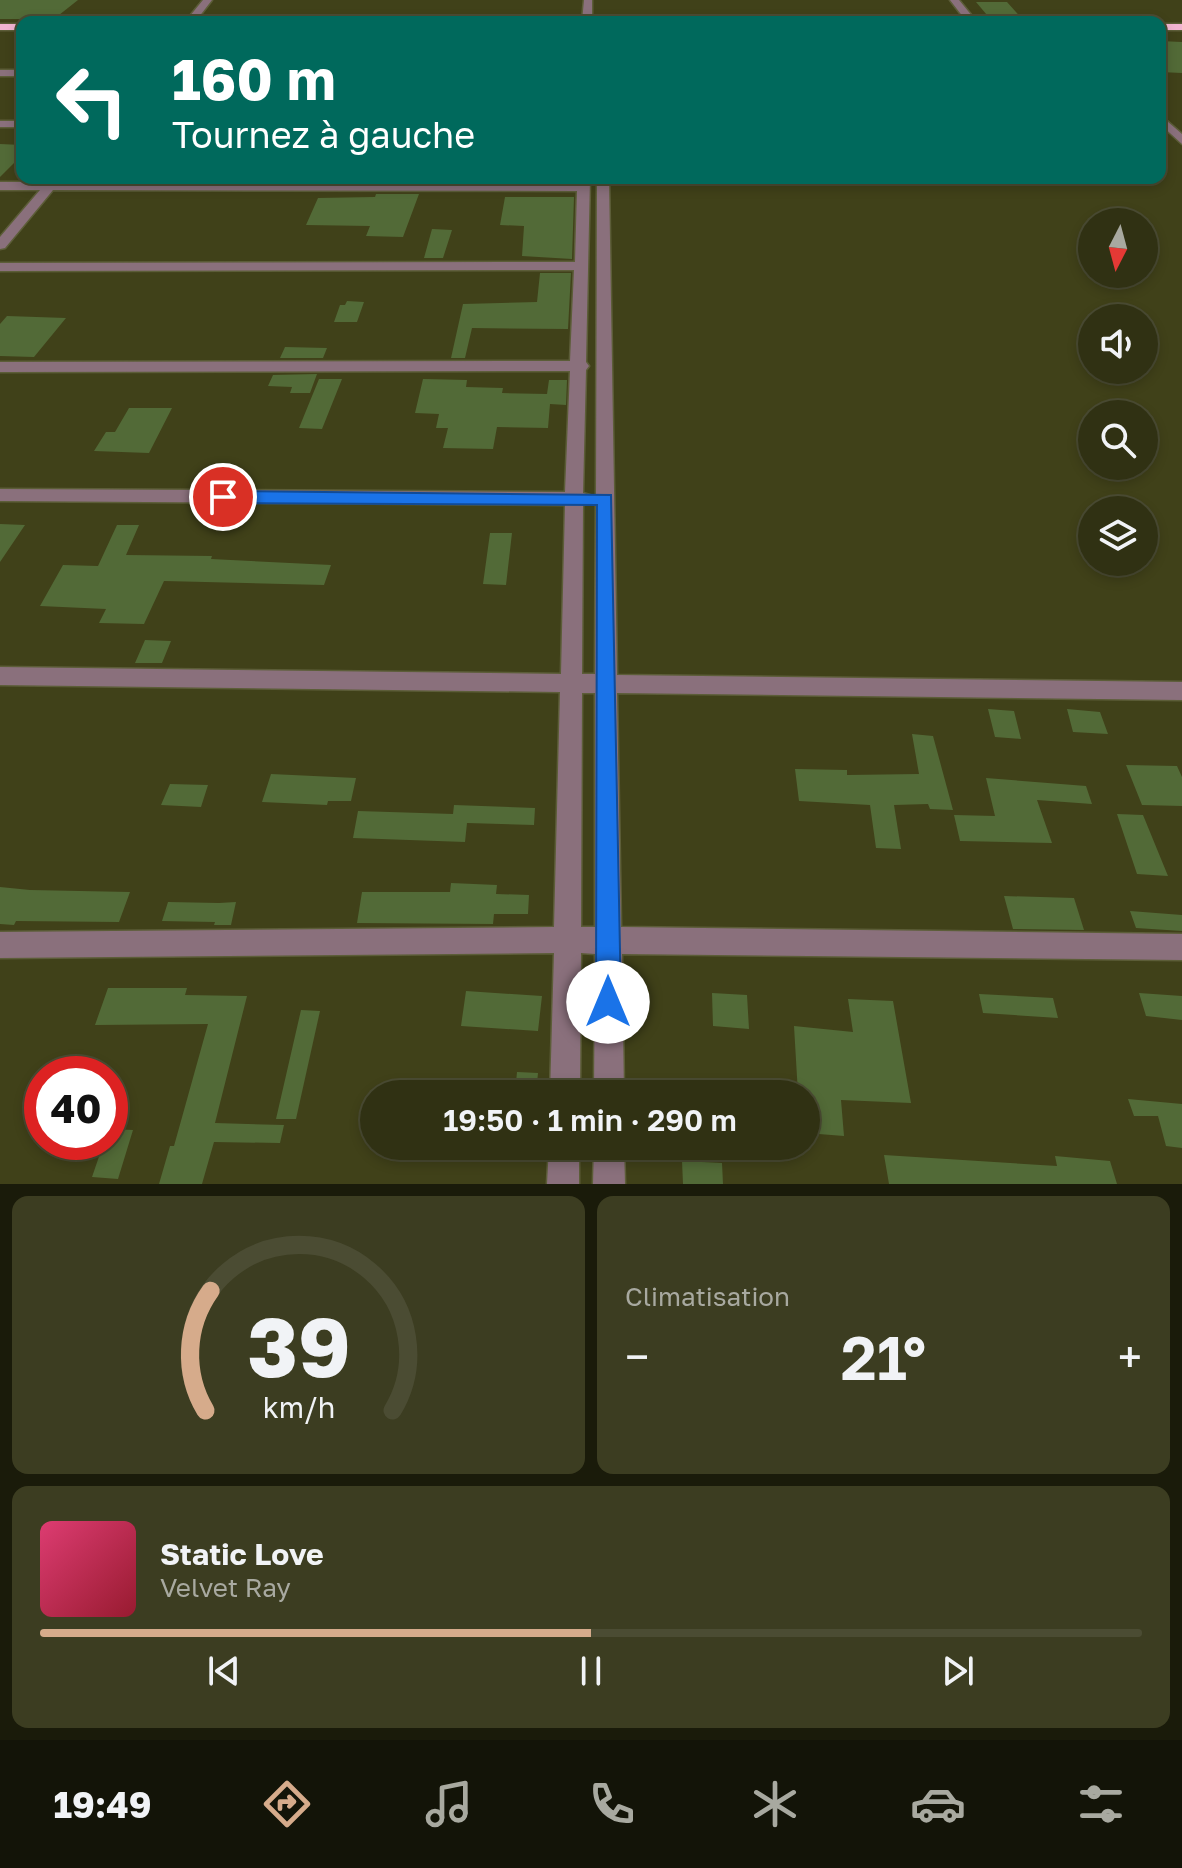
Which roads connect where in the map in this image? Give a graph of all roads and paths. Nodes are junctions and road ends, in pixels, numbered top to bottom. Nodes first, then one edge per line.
1 (208, 0) edge
2 (954, 0) edge
3 (195, 16) edge
4 (967, 16) edge
5 (1166, 124) edge
6 (1182, 141) edge
7 (26, 184) edge
8 (51, 184) edge
9 (591, 184) edge
10 (591, 184) edge
11 (0, 186) edge
12 (0, 245) edge
13 (582, 266) junction
14 (0, 267) edge
15 (581, 366) junction
16 (0, 367) edge
17 (0, 495) edge
18 (574, 499) junction
19 (605, 499) junction
20 (0, 676) edge
21 (571, 681) junction
22 (606, 682) junction
23 (1182, 691) edge
24 (569, 940) junction
25 (608, 940) junction
26 (0, 945) edge
27 (1182, 947) edge
28 (565, 1080) edge
29 (609, 1080) edge
30 (564, 1160) edge
31 (609, 1160) edge
32 (563, 1184) edge
33 (609, 1184) edge

1 - 3 street
2 - 4 street
5 - 6 street
7 - 11 street
8 - 12 street
9 - 13 street
10 - 19 street
13 - 14 street
13 - 15 street
15 - 16 street
15 - 18 street
17 - 18 street
18 - 19 street
18 - 21 street
19 - 22 street
20 - 21 street
21 - 22 street
21 - 24 street
22 - 23 street
22 - 25 street
24 - 25 street
24 - 26 street
24 - 28 street
25 - 27 street
25 - 29 street
30 - 32 street
31 - 33 street

